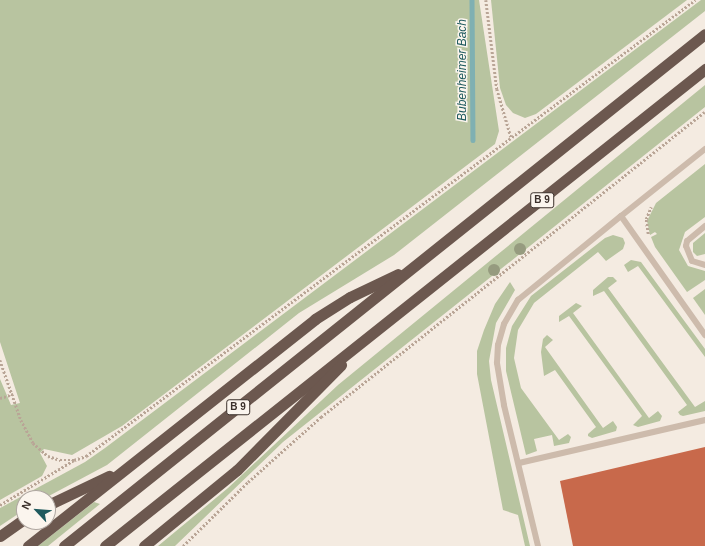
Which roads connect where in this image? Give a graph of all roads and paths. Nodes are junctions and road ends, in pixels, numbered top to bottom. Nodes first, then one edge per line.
1 (486, 0) edge
2 (695, 0) edge
3 (705, 34) edge
4 (705, 69) edge
5 (705, 112) edge
6 (511, 137) junction
7 (705, 149) edge
8 (652, 204) dead end
9 (621, 216) junction
10 (705, 226) edge
11 (650, 241) dead end
12 (705, 265) edge
13 (412, 268) junction
14 (377, 329) junction
15 (705, 335) edge
16 (0, 360) edge
17 (13, 394) junction
18 (0, 398) edge
19 (705, 420) edge
20 (74, 460) junction
21 (519, 463) junction
22 (121, 472) junction
23 (56, 500) edge
24 (0, 505) edge
25 (16, 525) edge
26 (0, 536) edge
27 (28, 546) edge
28 (64, 546) edge
29 (105, 546) edge
30 (144, 546) edge
31 (183, 546) edge
32 (538, 546) edge

1 - 6 path
2 - 6 path
3 - 13 highway, B 9
4 - 14 highway, B 9
5 - 31 path
6 - 20 path
7 - 9 lane
8 - 11 path
9 - 15 lane
9 - 21 lane
10 - 12 lane
13 - 22 highway
13 - 28 highway, B 9
14 - 29 highway, B 9
14 - 30 highway
16 - 17 path
17 - 18 path
17 - 20 path
19 - 21 lane
20 - 24 path
21 - 32 lane
22 - 23 highway
22 - 27 highway
25 - 26 highway

